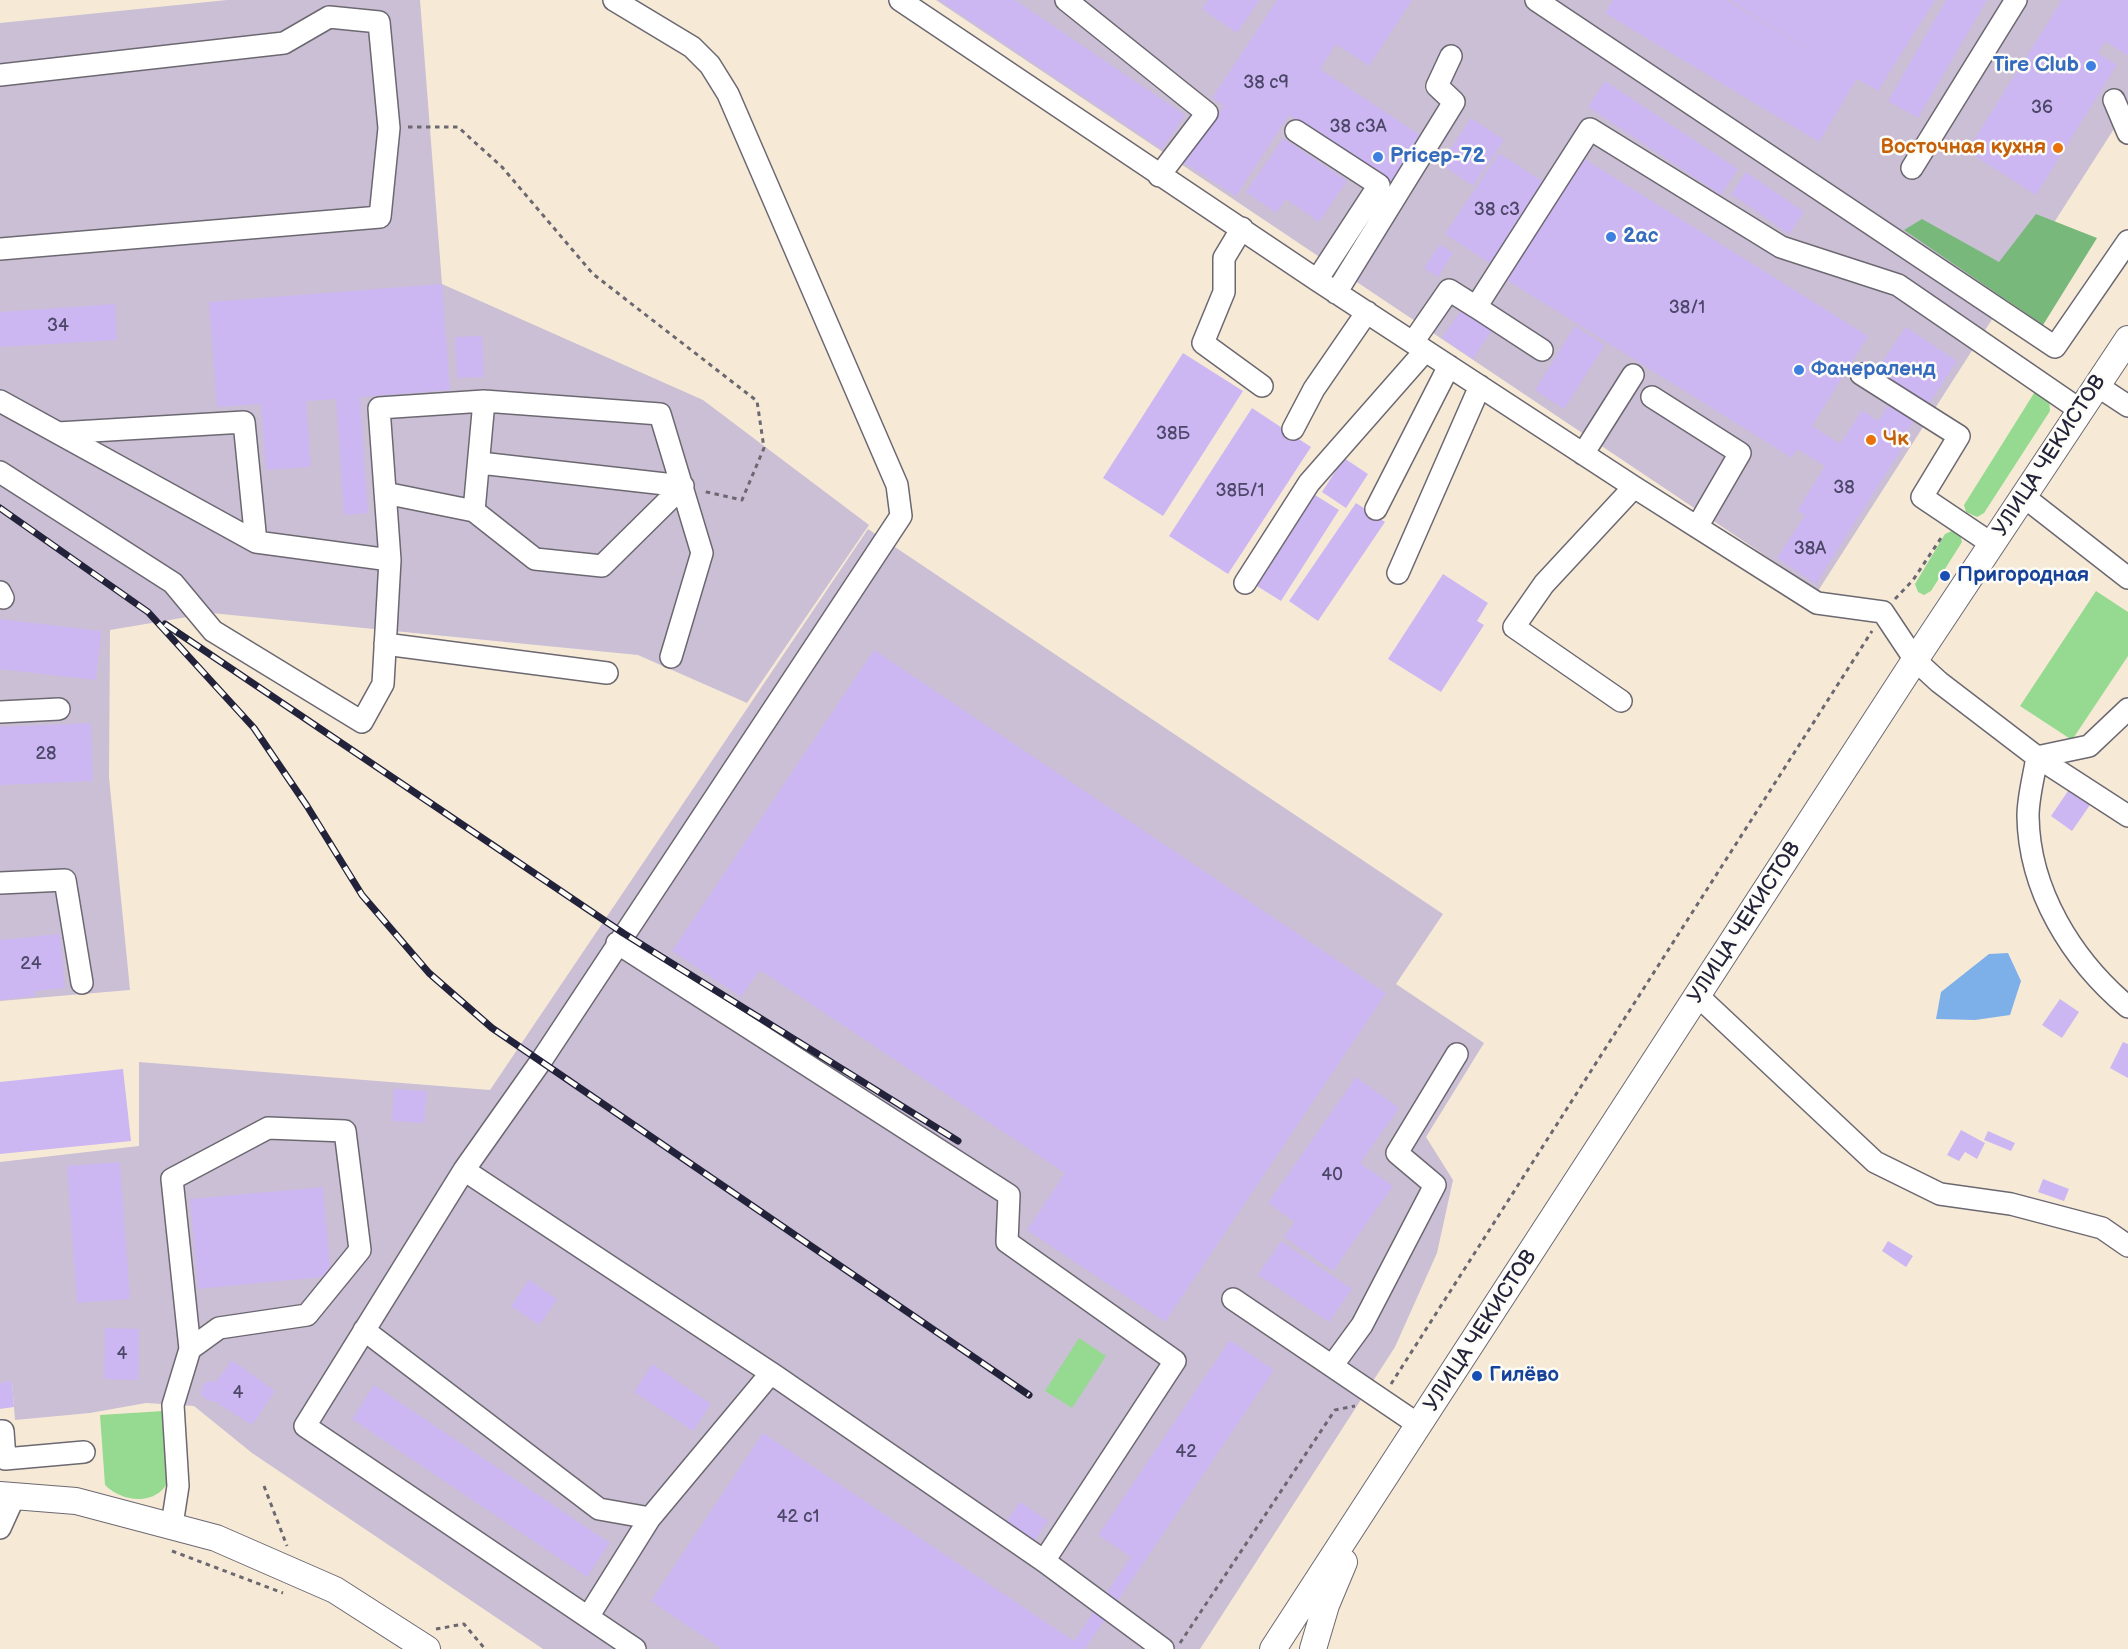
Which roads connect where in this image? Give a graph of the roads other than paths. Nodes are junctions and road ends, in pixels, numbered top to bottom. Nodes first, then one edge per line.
1 (614, 0) edge
2 (900, 0) edge
3 (1066, 0) edge
4 (1536, 0) edge
5 (2016, 0) edge
6 (1451, 56) dead end
7 (0, 75) edge
8 (2114, 100) dead end
9 (1296, 131) dead end
10 (2128, 133) edge
11 (1912, 168) dead end
12 (1159, 176) junction
13 (1242, 228) junction
14 (2128, 241) edge
15 (0, 249) edge
16 (1317, 280) junction
17 (1336, 293) junction
18 (1476, 307) junction
19 (1367, 312) junction
20 (2128, 339) edge
21 (1419, 346) junction
22 (1542, 350) dead end
23 (1449, 366) junction
24 (1860, 374) dead end
25 (1633, 375) dead end
26 (2096, 385) junction
27 (1262, 386) dead end
28 (1480, 386) junction
29 (1652, 397) dead end
30 (0, 401) edge
31 (484, 401) junction
32 (2128, 406) edge
33 (2080, 410) junction
34 (1293, 429) dead end
35 (57, 433) junction
36 (1583, 454) junction
37 (480, 463) junction
38 (0, 472) edge
39 (683, 486) junction
40 (1634, 487) junction
41 (385, 494) junction
42 (2023, 496) junction
43 (1376, 509) dead end
44 (474, 511) junction
45 (1696, 527) junction
46 (256, 542) junction
47 (1992, 544) junction
48 (390, 560) junction
49 (1398, 573) dead end
50 (2128, 578) edge
51 (1245, 583) dead end
52 (385, 644) junction
53 (671, 657) dead end
54 (1915, 660) junction
55 (607, 673) dead end
56 (1621, 701) dead end
57 (59, 709) dead end
58 (2128, 709) edge
59 (0, 712) edge
60 (2037, 757) junction
61 (2128, 816) edge
62 (0, 883) edge
63 (617, 943) junction
64 (82, 983) dead end
65 (1698, 996) junction
66 (2128, 1007) edge
67 (1457, 1054) dead end
68 (464, 1170) junction
69 (2128, 1246) edge
70 (1233, 1299) dead end
71 (364, 1330) junction
72 (190, 1349) junction
73 (1332, 1366) junction
74 (771, 1373) junction
75 (1419, 1425) junction
76 (0, 1431) edge
77 (84, 1452) dead end
78 (7, 1495) edge
79 (1365, 1509) junction
80 (650, 1518) junction
81 (0, 1528) edge
82 (170, 1537) junction
83 (1044, 1562) junction
84 (588, 1617) junction
85 (1154, 1646) edge
86 (427, 1649) edge
87 (635, 1649) edge
88 (1273, 1649) edge
89 (1313, 1649) edge

1 - 63 street
2 - 12 street
3 - 12 street
4 - 14 street
5 - 11 street
6 - 17 street
7 - 15 street
8 - 10 street
9 - 16 street
12 - 13 street
13 - 16 street
13 - 27 street
16 - 17 street
17 - 19 street
18 - 21 street
18 - 22 street
18 - 33 street
19 - 21 street
19 - 34 street
20 - 26 main road, УЛИЦА ЧЕКИСТОВ
21 - 23 street
21 - 51 street
23 - 28 street
23 - 43 street
24 - 47 street
25 - 36 street
26 - 32 street
26 - 33 main road, УЛИЦА ЧЕКИСТОВ
28 - 36 street
28 - 49 street
29 - 45 street
30 - 35 street
31 - 37 street
31 - 39 street
31 - 41 street
33 - 42 main road, УЛИЦА ЧЕКИСТОВ
35 - 46 street
35 - 46 street
36 - 40 street
37 - 39 street
37 - 44 street
38 - 52 street
39 - 44 street
39 - 53 street
40 - 45 street
40 - 56 street
41 - 44 street
41 - 48 street
42 - 47 main road, УЛИЦА ЧЕКИСТОВ
42 - 50 street
45 - 54 street
46 - 48 street
47 - 54 main road, УЛИЦА ЧЕКИСТОВ
48 - 52 street
52 - 55 street
54 - 60 street
54 - 65 main road, УЛИЦА ЧЕКИСТОВ
57 - 59 street
58 - 60 street
60 - 61 street
60 - 66 street
62 - 64 street
63 - 68 street
63 - 83 street
65 - 69 street
65 - 75 main road, УЛИЦА ЧЕКИСТОВ
67 - 73 street
68 - 71 street
68 - 74 street
70 - 73 street
71 - 80 street
71 - 84 street
72 - 72 street
72 - 82 street
73 - 75 street
74 - 80 street
74 - 83 street
75 - 79 main road, УЛИЦА ЧЕКИСТОВ
76 - 77 street
78 - 81 street
78 - 82 main road
79 - 88 main road
79 - 89 main road
80 - 84 street
82 - 86 main road
83 - 85 street
84 - 87 street

